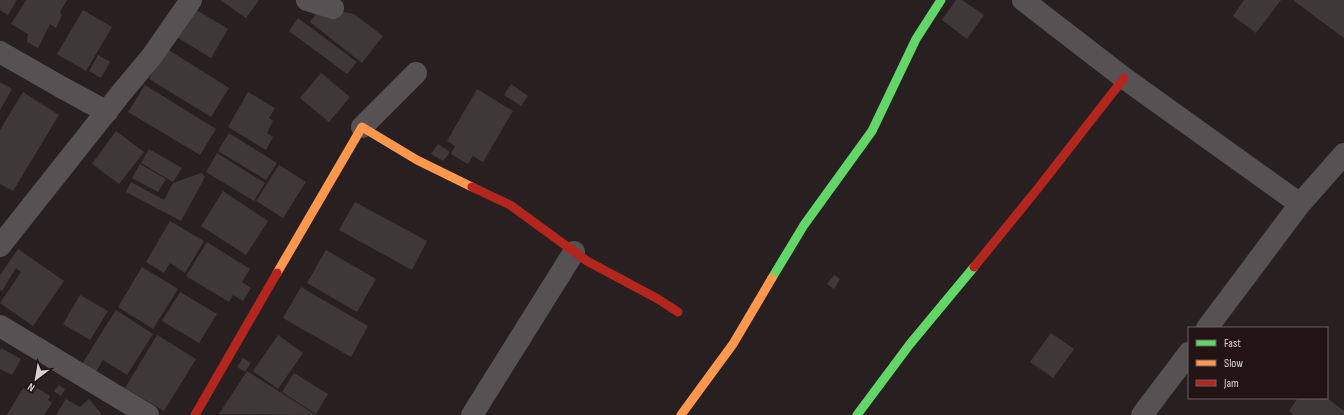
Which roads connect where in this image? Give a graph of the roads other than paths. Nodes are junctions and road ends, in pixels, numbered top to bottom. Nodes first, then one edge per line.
1 (191, 0) edge
2 (308, 0) edge
3 (941, 0) edge
4 (1023, 0) edge
5 (332, 8) dead end
6 (0, 52) edge
7 (416, 73) dead end
8 (1124, 78) junction
9 (106, 112) junction
10 (362, 127) junction
11 (1344, 154) edge
12 (1300, 204) junction
13 (0, 246) edge
14 (574, 252) junction
15 (678, 312) dead end
16 (0, 326) edge
17 (1208, 327) edge
18 (1188, 353) edge
19 (148, 415) edge
20 (196, 415) edge
21 (472, 415) edge
22 (681, 415) edge
23 (857, 415) edge
24 (1142, 415) edge

1 - 9 street
2 - 5 street
3 - 22 street
4 - 8 street
6 - 9 street
7 - 10 street
8 - 12 street
8 - 23 street
9 - 13 street
10 - 14 street
10 - 20 street
11 - 12 street
12 - 17 street
14 - 15 street
14 - 21 street
16 - 19 street
18 - 24 street

